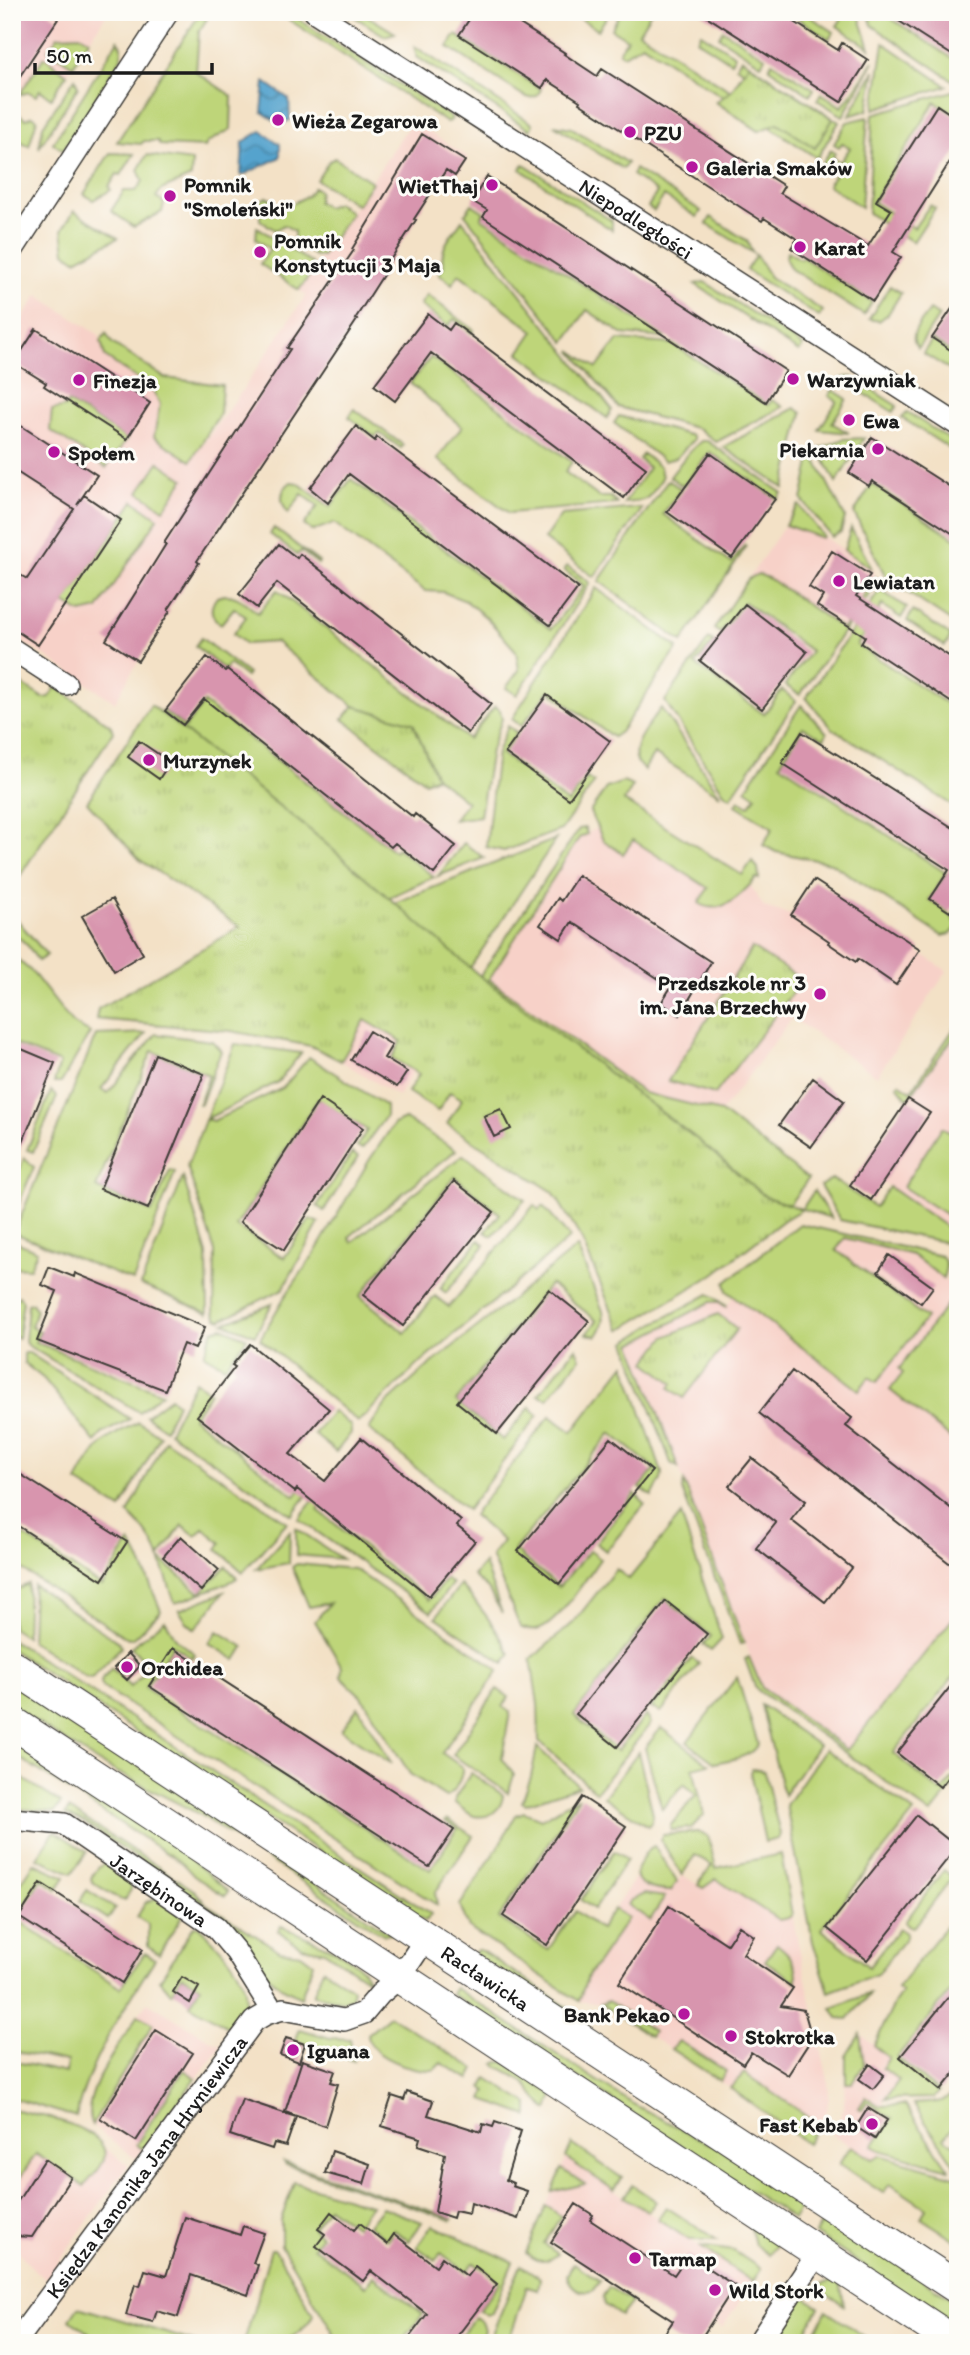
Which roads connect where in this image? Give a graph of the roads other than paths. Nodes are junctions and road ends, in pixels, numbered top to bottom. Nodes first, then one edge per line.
1 (168, 12) edge
2 (315, 12) edge
3 (12, 251) edge
4 (958, 425) edge
5 (12, 649) edge
6 (66, 684) dead end
7 (12, 1666) edge
8 (12, 1722) edge
9 (12, 1819) edge
10 (426, 1938) junction
11 (400, 1976) junction
12 (273, 2011) junction
13 (818, 2253) junction
14 (958, 2288) edge
15 (15, 2343) edge
16 (758, 2343) edge
17 (957, 2343) edge

1 - 3 street
2 - 4 street, Niepodległości
5 - 6 street
7 - 10 street, Racławicka
8 - 11 street
9 - 12 street, Jarzębinowa
10 - 11 street
10 - 14 street, Racławicka
11 - 12 street
11 - 13 street
12 - 15 street, Księdza Kanonika Jana Hryniewicza
13 - 16 street
13 - 17 street

